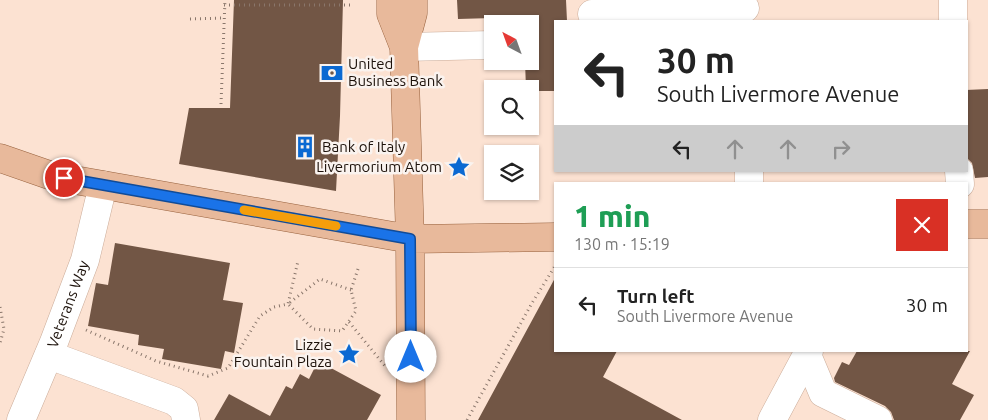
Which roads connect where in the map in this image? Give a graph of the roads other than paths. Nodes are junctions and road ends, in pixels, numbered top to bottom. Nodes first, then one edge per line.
1 (392, 0) edge
2 (413, 0) edge
3 (952, 0) edge
4 (745, 10) edge
5 (592, 14) dead end
6 (953, 20) edge
7 (484, 45) edge
8 (404, 47) junction
9 (0, 158) edge
10 (103, 185) junction
11 (968, 224) edge
12 (988, 224) edge
13 (554, 237) edge
14 (410, 239) junction
15 (808, 353) edge
16 (49, 355) junction
17 (21, 420) edge
18 (186, 420) edge
19 (411, 420) edge
20 (772, 420) edge
21 (878, 420) edge

1 - 8 main road
2 - 8 main road
3 - 6 street
4 - 5 street
7 - 8 street
8 - 14 main road
9 - 10 main road
10 - 14 main road
10 - 16 street, Veterans Way
11 - 12 main road
13 - 14 main road
14 - 19 main road
15 - 20 street
15 - 21 street
16 - 17 street, Veterans Way
16 - 18 street

